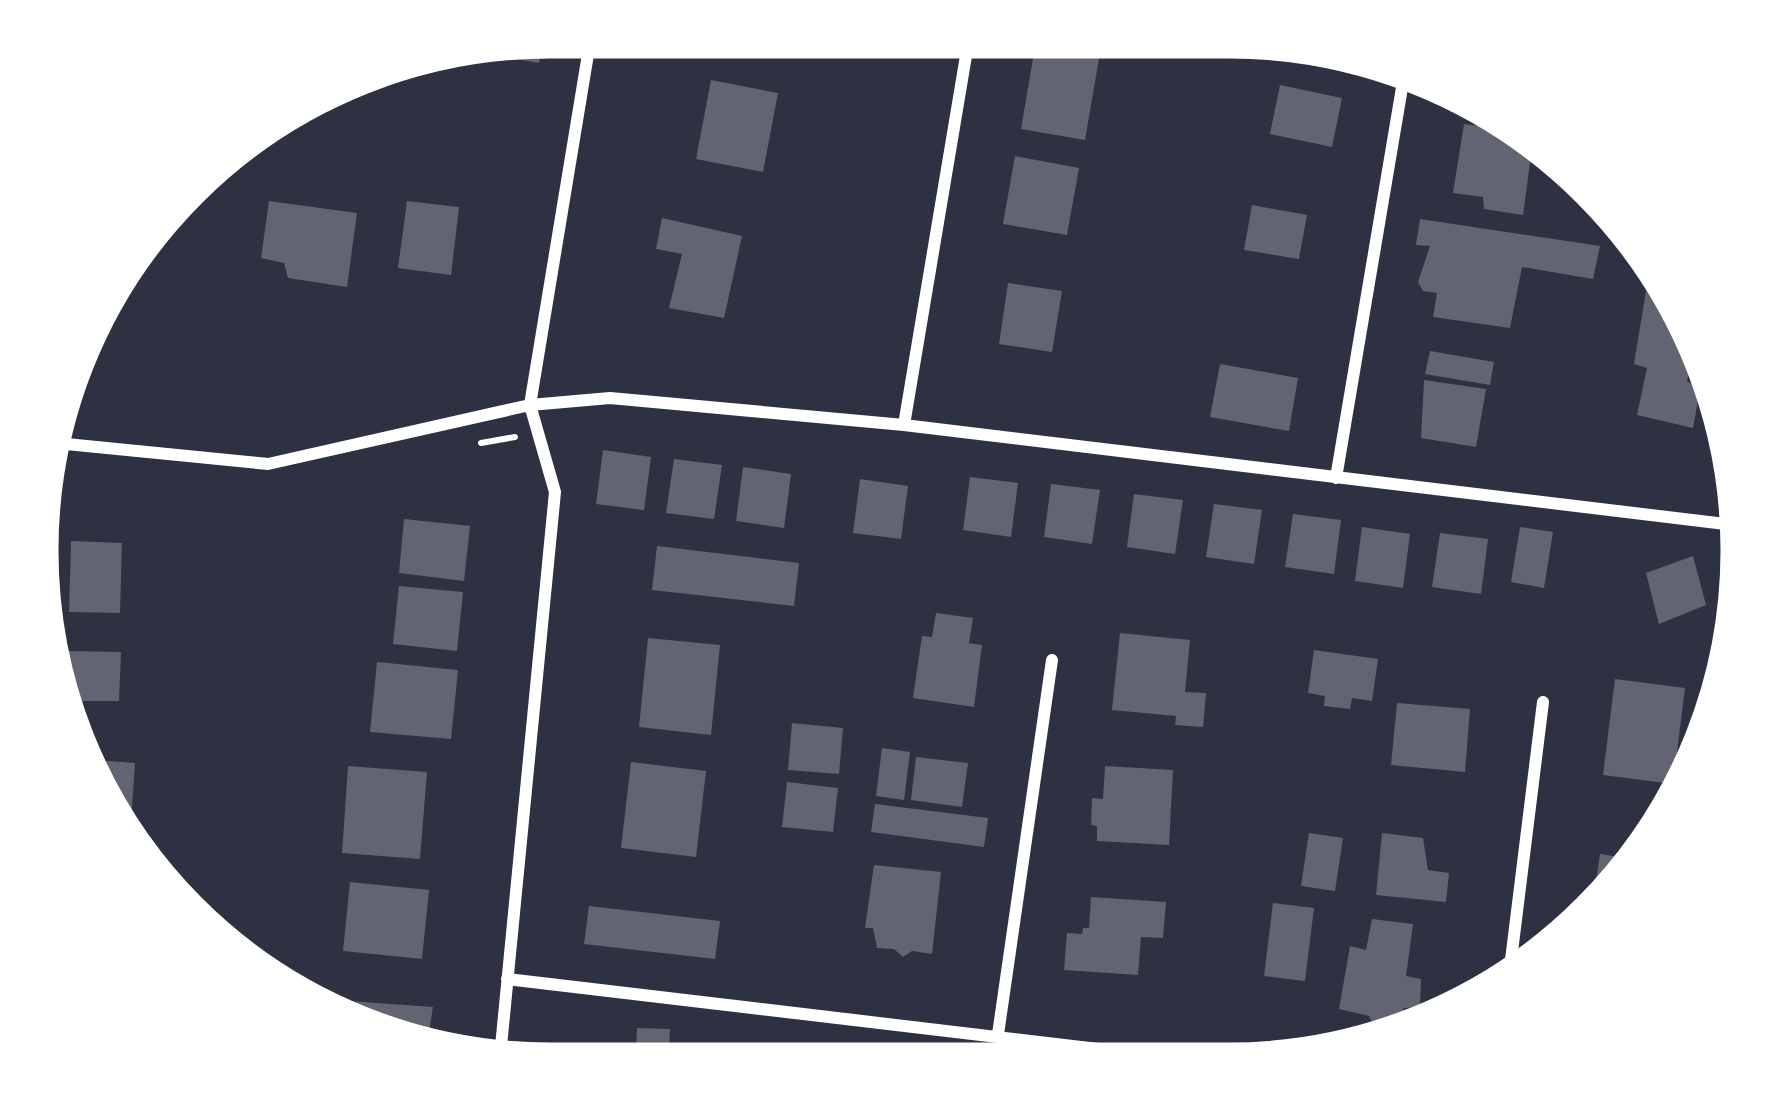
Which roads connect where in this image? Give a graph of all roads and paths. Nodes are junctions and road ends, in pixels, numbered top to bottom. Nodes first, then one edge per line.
1 (589, 51) edge
2 (967, 51) edge
3 (1403, 83) edge
4 (530, 405) junction
5 (904, 425) junction
6 (538, 431) junction
7 (63, 444) edge
8 (460, 446) dead end
9 (1336, 478) junction
10 (1727, 524) edge
11 (1052, 660) dead end
12 (1543, 702) dead end
13 (1511, 963) edge
14 (507, 980) junction
15 (997, 1037) junction
16 (502, 1048) edge
17 (995, 1050) edge
18 (1107, 1050) edge

1 - 4 street
2 - 5 street
3 - 9 street
4 - 5 street
4 - 6 street
4 - 7 street
5 - 9 street
6 - 8 path
6 - 14 street
9 - 10 street
11 - 15 street
12 - 13 street
14 - 15 street
14 - 16 street
15 - 17 street
15 - 18 street

